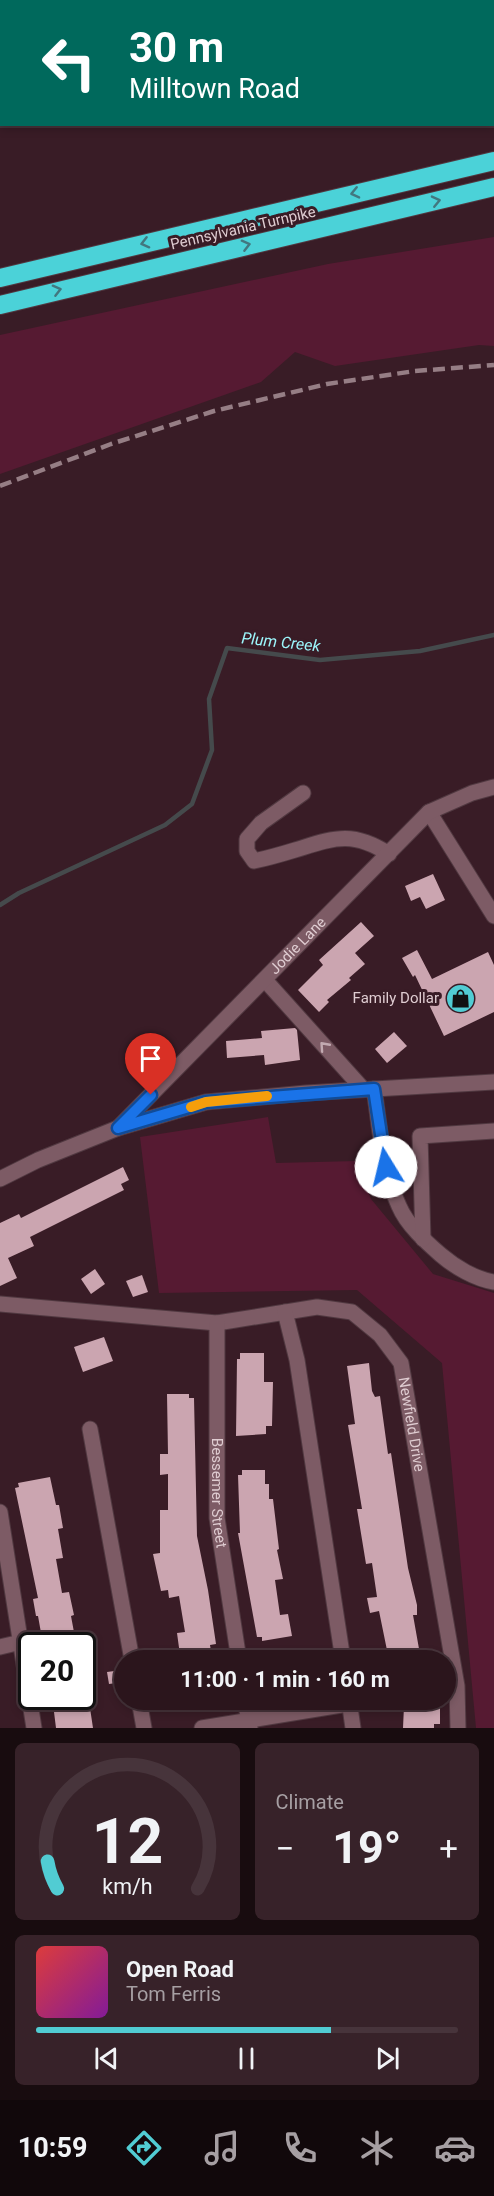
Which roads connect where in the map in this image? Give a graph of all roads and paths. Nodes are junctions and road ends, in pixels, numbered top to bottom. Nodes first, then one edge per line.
1 (494, 161) edge
2 (494, 187) edge
3 (0, 278) edge
4 (0, 304) edge
5 (494, 787) edge
6 (303, 793) dead end
7 (429, 812) junction
8 (389, 854) junction
9 (494, 916) edge
10 (265, 980) junction
11 (494, 1082) edge
12 (368, 1089) junction
13 (118, 1128) junction
14 (494, 1131) edge
15 (0, 1179) edge
16 (423, 1239) junction
17 (494, 1282) edge
18 (0, 1304) edge
19 (285, 1312) junction
20 (217, 1323) junction
21 (90, 1429) dead end
22 (0, 1512) edge
23 (19, 1632) edge
24 (18, 1643) edge
25 (0, 1647) edge
26 (130, 1650) edge
27 (237, 1650) edge
28 (341, 1650) edge
29 (445, 1650) edge
30 (31, 1710) edge
31 (141, 1710) edge
32 (310, 1710) edge
33 (350, 1710) edge
34 (455, 1710) edge
35 (249, 1724) edge
36 (34, 1728) edge
37 (144, 1728) edge
38 (202, 1728) edge
39 (353, 1728) edge
40 (458, 1728) edge

1 -> 3 highway, Pennsylvania Turnpike
4 -> 2 highway, Pennsylvania Turnpike
5 - 7 street, Jodie Lane
6 - 8 street
7 - 8 street, Jodie Lane
7 - 9 street
8 - 10 street, Jodie Lane
12 -> 10 street
10 - 13 street, Jodie Lane
11 - 12 street
12 - 13 street
12 - 16 street
13 - 15 street
14 - 16 street
16 - 17 street
18 - 20 street, Newfield Drive
19 - 20 street, Newfield Drive
19 - 28 street
19 - 29 street, Newfield Drive
20 - 27 street, Bessemer Street
21 - 26 street
22 - 23 street
24 - 25 street
30 - 36 street
31 - 37 street
32 - 35 street
33 - 39 street
34 - 40 street, Newfield Drive
35 - 38 street

